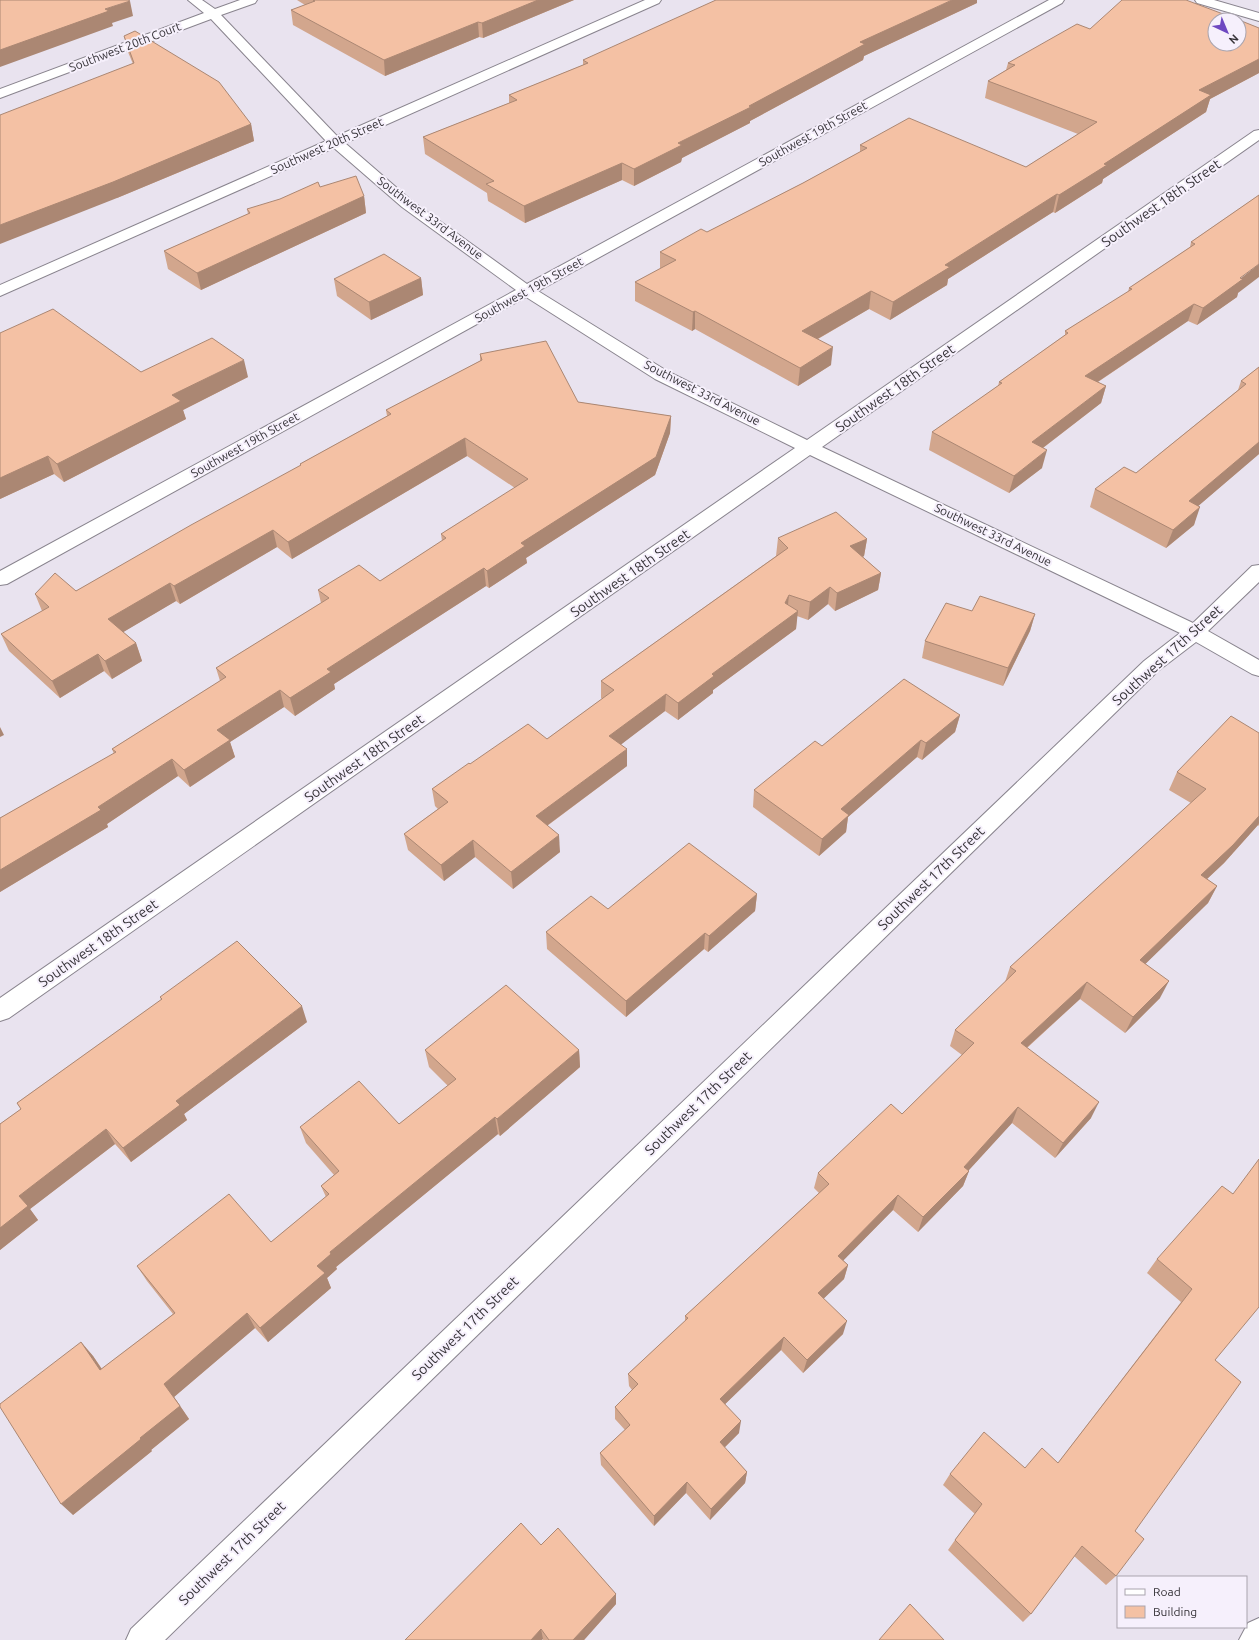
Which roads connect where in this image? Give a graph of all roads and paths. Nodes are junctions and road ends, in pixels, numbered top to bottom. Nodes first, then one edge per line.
1 (194, 0) edge
2 (251, 0) edge
3 (655, 0) edge
4 (1058, 0) edge
5 (1201, 0) edge
6 (213, 14) junction
7 (1259, 17) edge
8 (0, 94) edge
9 (1259, 134) edge
10 (335, 142) junction
11 (0, 291) edge
12 (527, 291) junction
13 (809, 448) junction
14 (1259, 571) edge
15 (0, 578) edge
16 (1195, 632) junction
17 (1259, 669) edge
18 (0, 1011) edge
19 (1259, 1634) edge
20 (142, 1640) edge
21 (1255, 1640) edge

1 - 6 street, Southwest 33rd Avenue
2 - 6 street, Southwest 20th Court
3 - 10 street, Southwest 20th Street
4 - 12 street, Southwest 19th Street
5 - 7 street
6 - 8 street, Southwest 20th Court
6 - 10 street, Southwest 33rd Avenue
9 - 13 street, Southwest 18th Street
10 - 11 street, Southwest 20th Street
10 - 12 street, Southwest 33rd Avenue
12 - 13 street, Southwest 33rd Avenue
12 - 15 street, Southwest 19th Street
13 - 16 street, Southwest 33rd Avenue
13 - 18 street, Southwest 18th Street
14 - 16 street, Southwest 17th Street
16 - 17 street, Southwest 33rd Avenue
16 - 20 street, Southwest 17th Street
19 - 21 street

